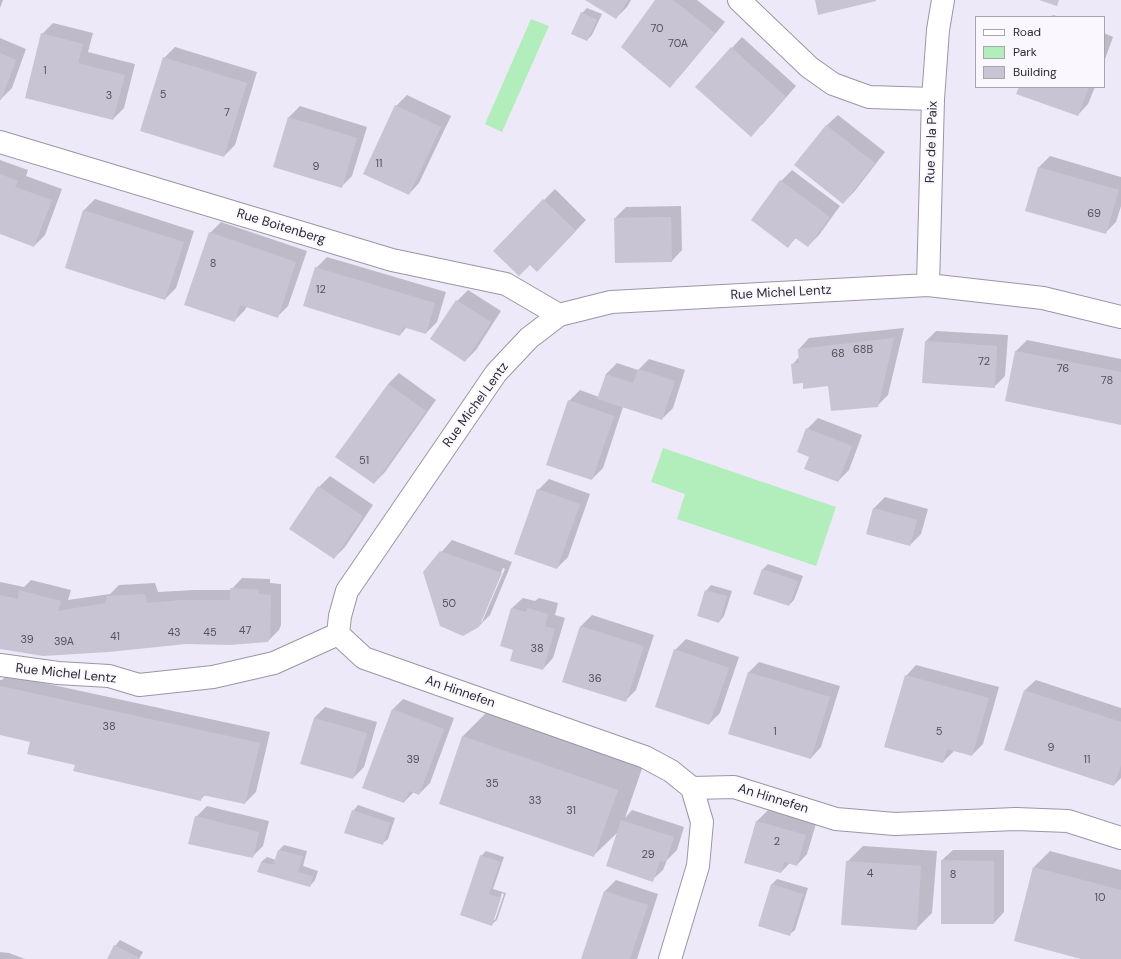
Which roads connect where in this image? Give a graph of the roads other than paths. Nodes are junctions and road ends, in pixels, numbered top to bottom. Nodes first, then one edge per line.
1 (739, 0) edge
2 (943, 0) edge
3 (933, 99) junction
4 (0, 142) edge
5 (928, 285) junction
6 (559, 315) junction
7 (1121, 316) edge
8 (338, 634) junction
9 (0, 665) edge
10 (692, 788) junction
11 (1121, 838) edge
12 (670, 959) edge

1 - 3 street
2 - 3 street, Rue de la Paix
3 - 5 street, Rue de la Paix
4 - 6 street, Rue Boitenberg
5 - 6 street, Rue Michel Lentz
5 - 7 street, Rue Michel Lentz
6 - 8 street, Rue Michel Lentz
8 - 9 street, Rue Michel Lentz
8 - 10 street, An Hinnefen
10 - 11 street, An Hinnefen
10 - 12 street

